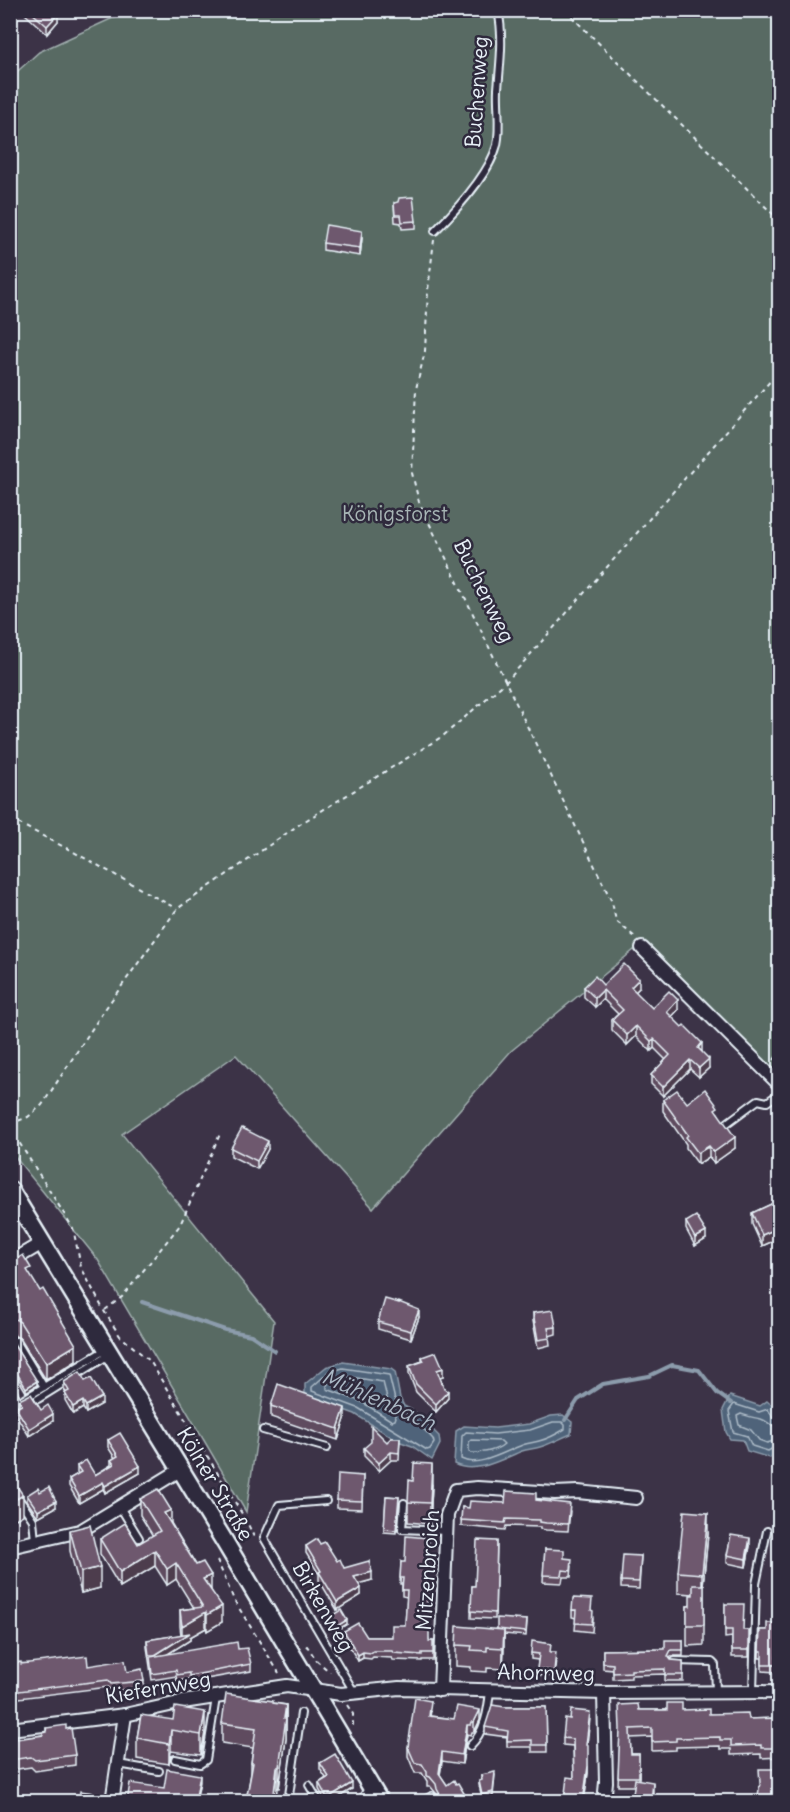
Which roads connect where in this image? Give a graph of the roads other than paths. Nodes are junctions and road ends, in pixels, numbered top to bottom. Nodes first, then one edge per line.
1 (498, 10) edge
2 (435, 231) road end
3 (642, 948) road end
4 (780, 1086) edge
5 (780, 1093) edge
6 (727, 1123) edge
7 (10, 1190) edge
8 (42, 1243) junction
9 (10, 1262) edge
10 (15, 1341) edge
11 (109, 1351) junction
12 (44, 1387) junction
13 (10, 1388) edge
14 (38, 1398) dead end
15 (263, 1430) dead end
16 (327, 1448) dead end
17 (180, 1470) junction
18 (10, 1485) edge
19 (636, 1498) dead end
20 (326, 1500) dead end
21 (404, 1503) dead end
22 (120, 1506) junction
23 (446, 1531) junction
24 (766, 1531) dead end
25 (139, 1538) dead end
26 (36, 1542) junction
27 (10, 1547) edge
28 (673, 1661) edge
29 (312, 1690) junction
30 (440, 1690) junction
31 (490, 1691) junction
32 (354, 1692) junction
33 (753, 1692) junction
34 (780, 1692) edge
35 (604, 1693) junction
36 (716, 1693) junction
37 (216, 1698) junction
38 (301, 1713) dead end
39 (125, 1715) junction
40 (10, 1728) edge
41 (470, 1746) dead end
42 (176, 1759) dead end
43 (118, 1764) junction
44 (159, 1771) dead end
45 (309, 1785) dead end
46 (370, 1785) junction
47 (432, 1796) dead end
48 (112, 1802) edge
49 (288, 1802) edge
50 (320, 1802) edge
51 (360, 1802) edge
52 (380, 1802) edge
53 (421, 1802) edge
54 (604, 1802) edge

1 - 2 lane, Buchenweg
3 - 4 street
5 - 6 lane
7 - 8 main road, Kölner Straße
8 - 9 street
8 - 11 main road, Kölner Straße
10 - 12 lane
11 - 12 lane
11 - 14 lane
11 - 17 main road, Kölner Straße
12 - 13 lane
15 - 16 lane
17 - 22 street
17 - 29 main road, Kölner Straße
18 - 26 lane
19 - 23 street, Mitzenbroich
20 - 32 lane, Birkenweg
21 - 23 lane
22 - 25 lane
22 - 26 street
23 - 30 street, Mitzenbroich
24 - 33 lane
26 - 27 street
28 - 36 lane
29 - 32 street, Ahornweg
29 - 37 street, Kiefernweg
29 - 46 main road, Kölner Straße
30 - 31 street, Ahornweg
30 - 32 street, Ahornweg
31 - 35 street, Ahornweg
31 - 41 lane
33 - 34 street, Ahornweg
33 - 36 street, Ahornweg
35 - 36 street, Ahornweg
35 - 54 street
37 - 39 street, Kiefernweg
37 - 42 lane
38 - 49 lane
39 - 40 street, Kiefernweg
39 - 43 street
43 - 44 lane
43 - 48 street
45 - 50 lane
46 - 51 lane
46 - 52 main road, Kölner Straße
47 - 53 lane

